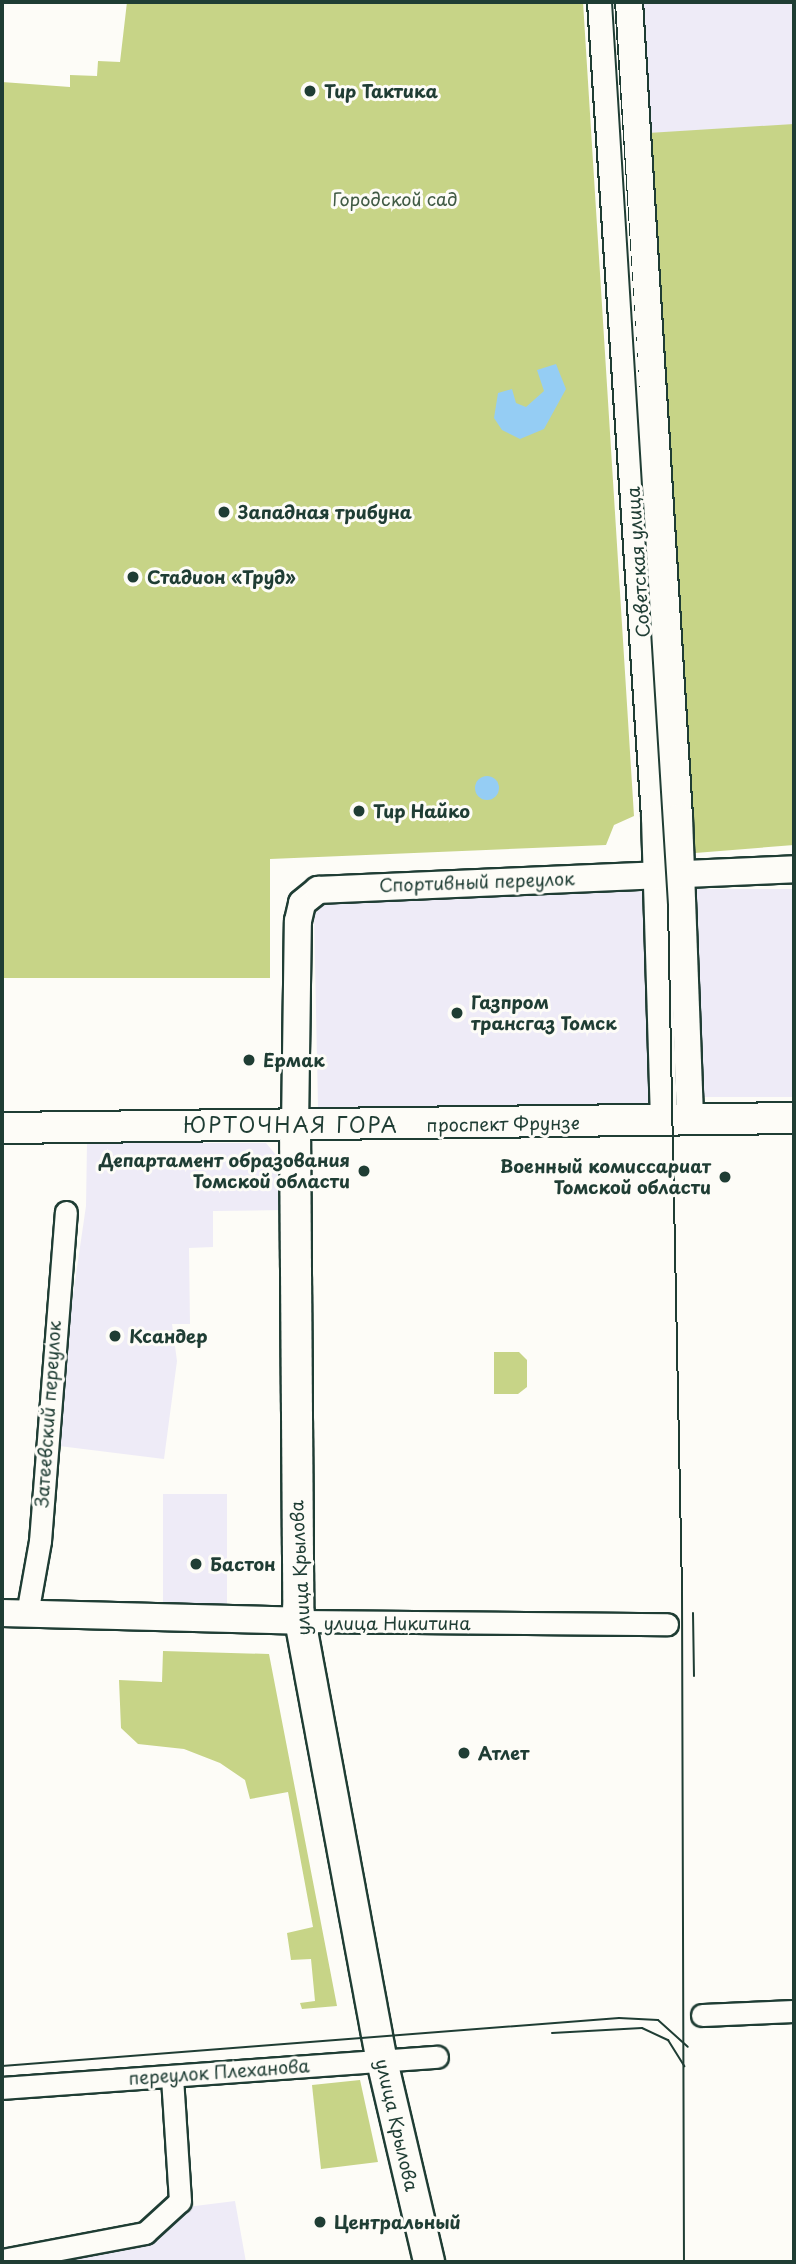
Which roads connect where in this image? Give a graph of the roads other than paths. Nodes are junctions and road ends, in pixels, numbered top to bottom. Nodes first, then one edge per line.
1 (601, 2) edge
2 (629, 2) edge
3 (794, 869) edge
4 (670, 875) junction
5 (302, 903) joint
6 (794, 1118) edge
7 (677, 1121) junction
8 (2, 1128) edge
9 (295, 1128) junction
10 (66, 1212) dead end
11 (15, 1613) edge
12 (300, 1621) junction
13 (667, 1624) dead end
14 (794, 2011) edge
15 (702, 2015) dead end
16 (437, 2057) dead end
17 (382, 2061) junction
18 (172, 2076) junction
19 (2, 2088) edge
20 (2, 2260) edge
21 (429, 2262) edge

1 - 4 street, Советская улица
2 - 4 street, Советская улица
3 - 4 street, Спортивный переулок
4 - 5 street, Спортивный переулок
4 - 7 street, Советская улица
5 - 9 street, улица Крылова
6 - 7 main road, проспект Фрунзе
7 - 9 main road, проспект Фрунзе
8 - 9 main road, проспект Фрунзе
9 - 12 main road, улица Крылова
10 - 11 street, Затеевский переулок
11 - 12 street, улица Никитина
12 - 13 street, улица Никитина
12 - 17 main road, улица Крылова
14 - 15 street
16 - 17 street, переулок Плеханова
17 - 18 street, переулок Плеханова
17 - 21 main road, улица Крылова
18 - 19 street, переулок Плеханова
18 - 20 street

